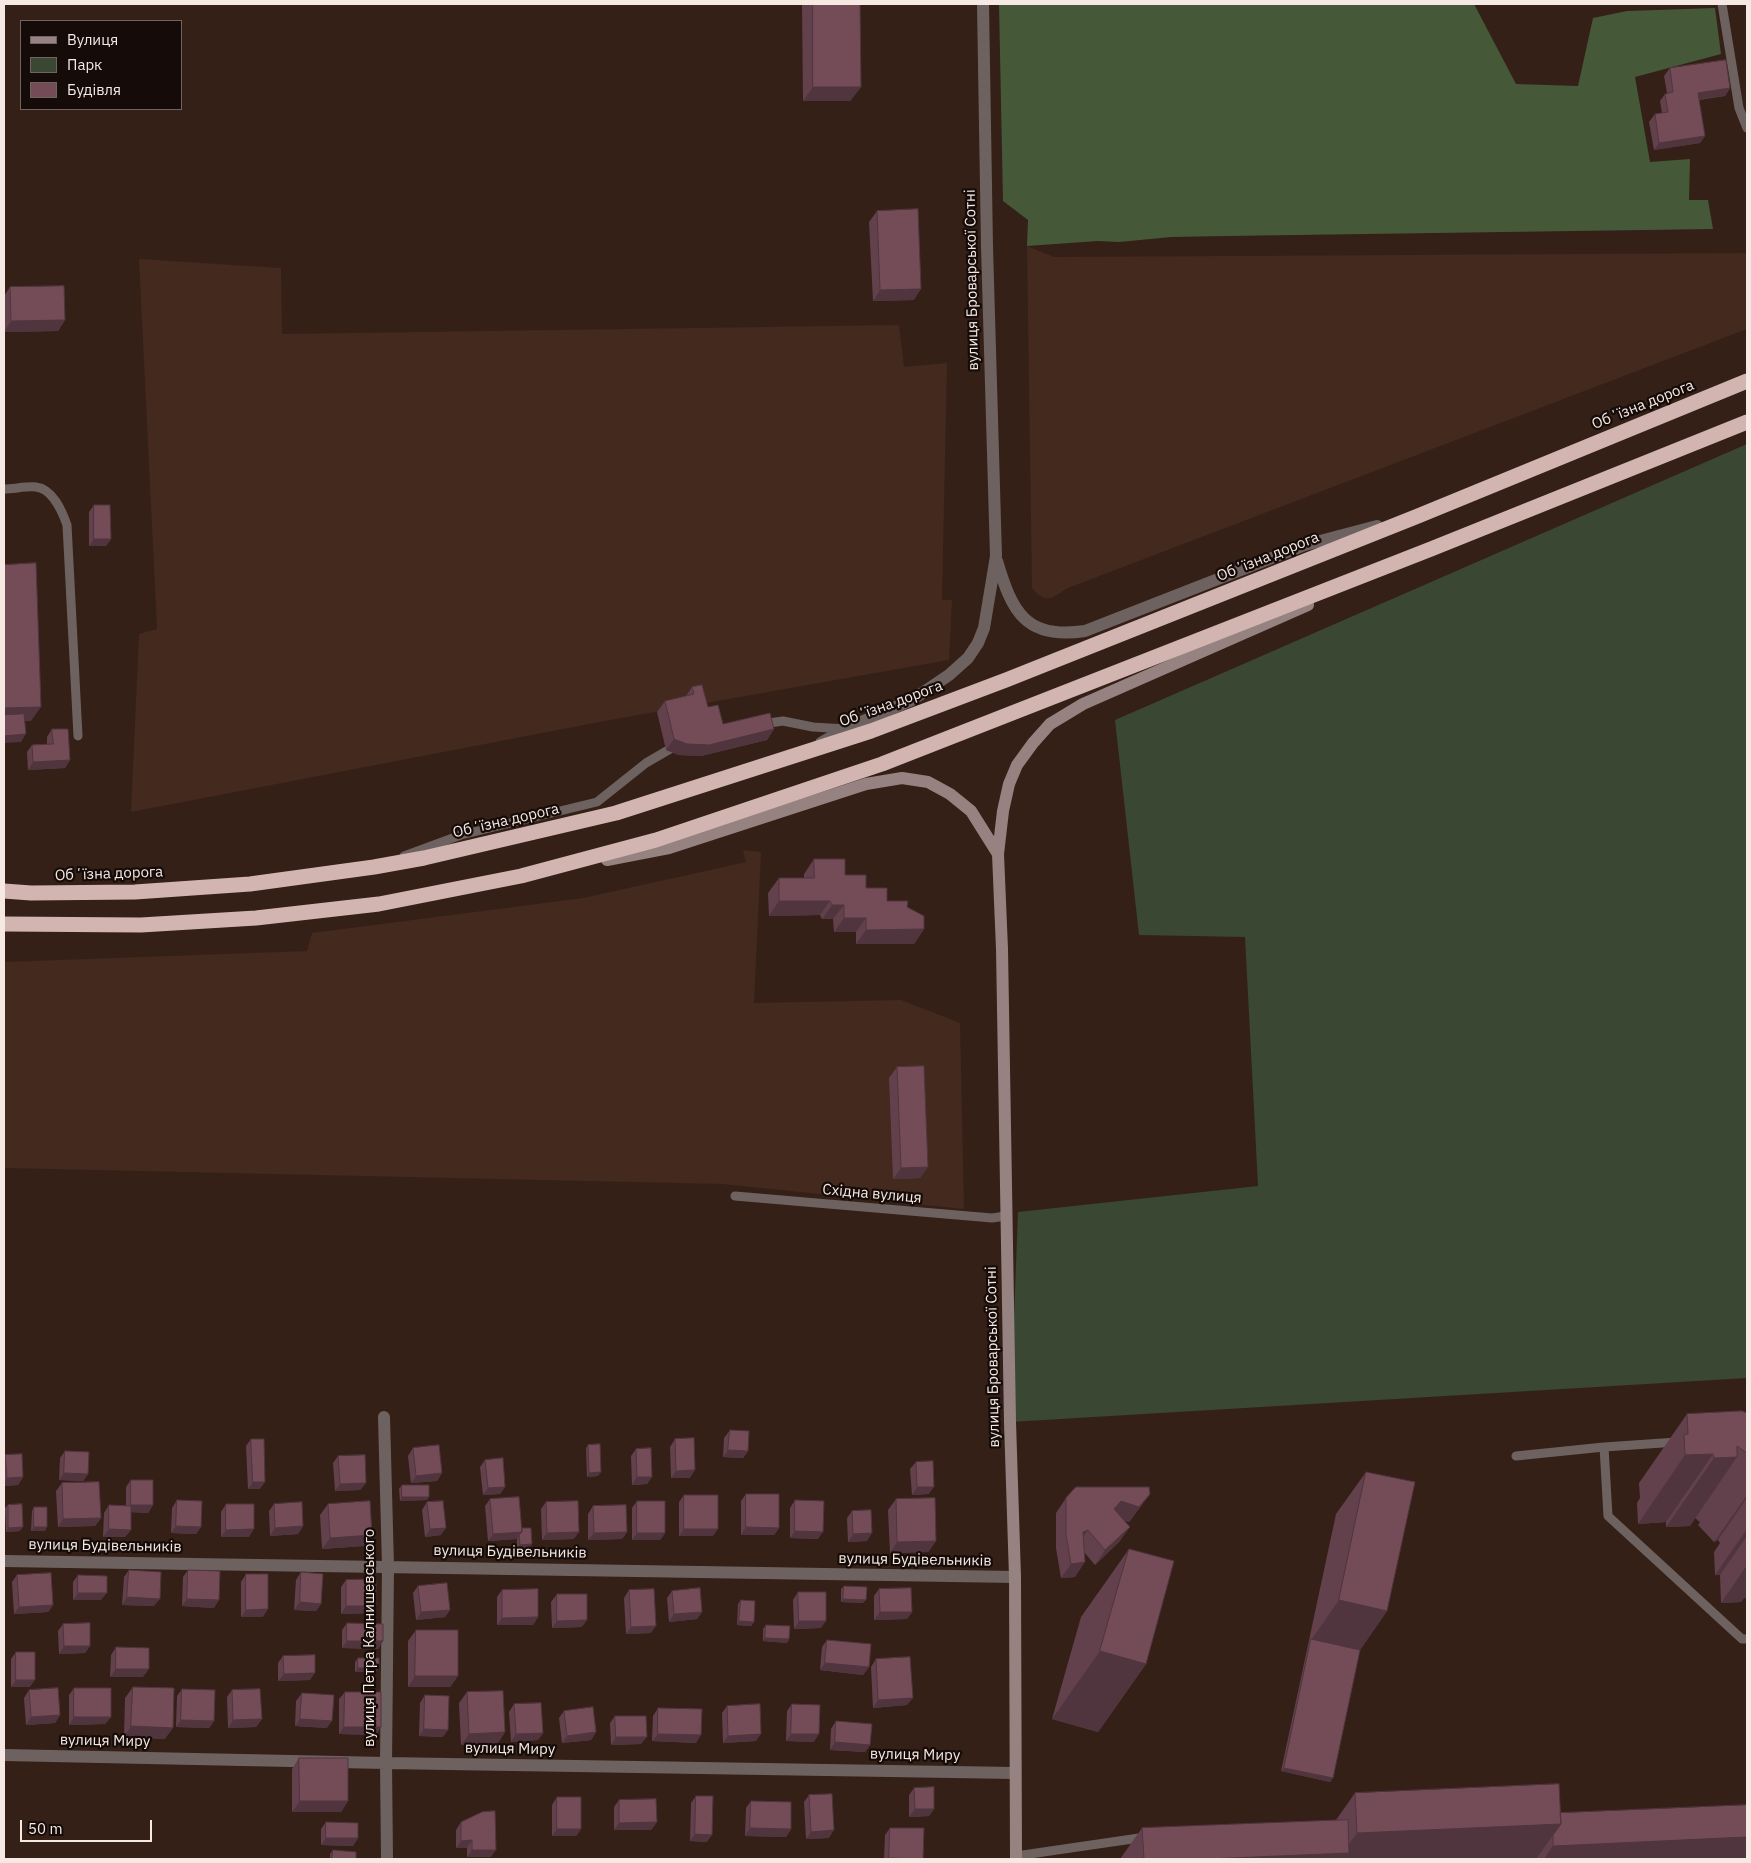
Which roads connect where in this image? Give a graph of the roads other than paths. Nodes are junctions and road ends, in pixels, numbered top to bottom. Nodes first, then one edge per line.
1 (983, 4) edge
2 (1722, 4) edge
3 (1747, 128) edge
4 (1747, 381) edge
5 (1747, 422) edge
6 (4, 489) edge
7 (1418, 516) junction
8 (1431, 549) junction
9 (996, 556) junction
10 (917, 713) junction
11 (755, 725) edge
12 (845, 729) junction
13 (78, 736) dead end
14 (682, 744) edge
15 (802, 754) junction
16 (998, 854) junction
17 (374, 867) junction
18 (521, 876) junction
19 (4, 891) edge
20 (4, 924) edge
21 (735, 1196) dead end
22 (1006, 1216) junction
23 (384, 1417) dead end
24 (1690, 1442) edge
25 (1604, 1446) junction
26 (1516, 1456) dead end
27 (4, 1561) edge
28 (388, 1566) junction
29 (1015, 1578) junction
30 (1747, 1639) edge
31 (4, 1755) edge
32 (386, 1763) junction
33 (1015, 1773) junction
34 (1152, 1836) edge
35 (1016, 1858) edge
36 (387, 1859) edge

1 - 9 street, вулиця Броварської Сотні
2 - 3 lane
4 - 7 highway, Обʼїзна дорога
5 - 8 highway
6 - 13 lane
7 - 9 street, вулиця Броварської Сотні
7 - 10 highway, Обʼїзна дорога
8 - 16 street, вулиця Броварської Сотні
8 - 18 highway
9 - 12 street, вулиця Броварської Сотні
10 - 12 lane
10 - 15 highway, Обʼїзна дорога
11 - 12 lane
12 - 15 street, вулиця Броварської Сотні
14 - 17 lane
15 - 17 highway, Обʼїзна дорога
16 - 18 street
16 - 22 street, вулиця Броварської Сотні
17 - 19 highway, Обʼїзна дорога
18 - 20 highway
21 - 22 lane, Східна вулиця
22 - 29 street, вулиця Броварської Сотні
23 - 28 street, вулиця Петра Калнишевського
24 - 25 lane
25 - 26 lane
25 - 30 lane
27 - 28 street, вулиця Будівельників
28 - 29 street, вулиця Будівельників
28 - 32 street, вулиця Петра Калнишевського
29 - 33 street, вулиця Броварської Сотні
31 - 32 street, вулиця Миру
32 - 33 street, вулиця Миру
32 - 36 street, вулиця Петра Калнишевського
33 - 35 street, вулиця Броварської Сотні
34 - 35 lane

